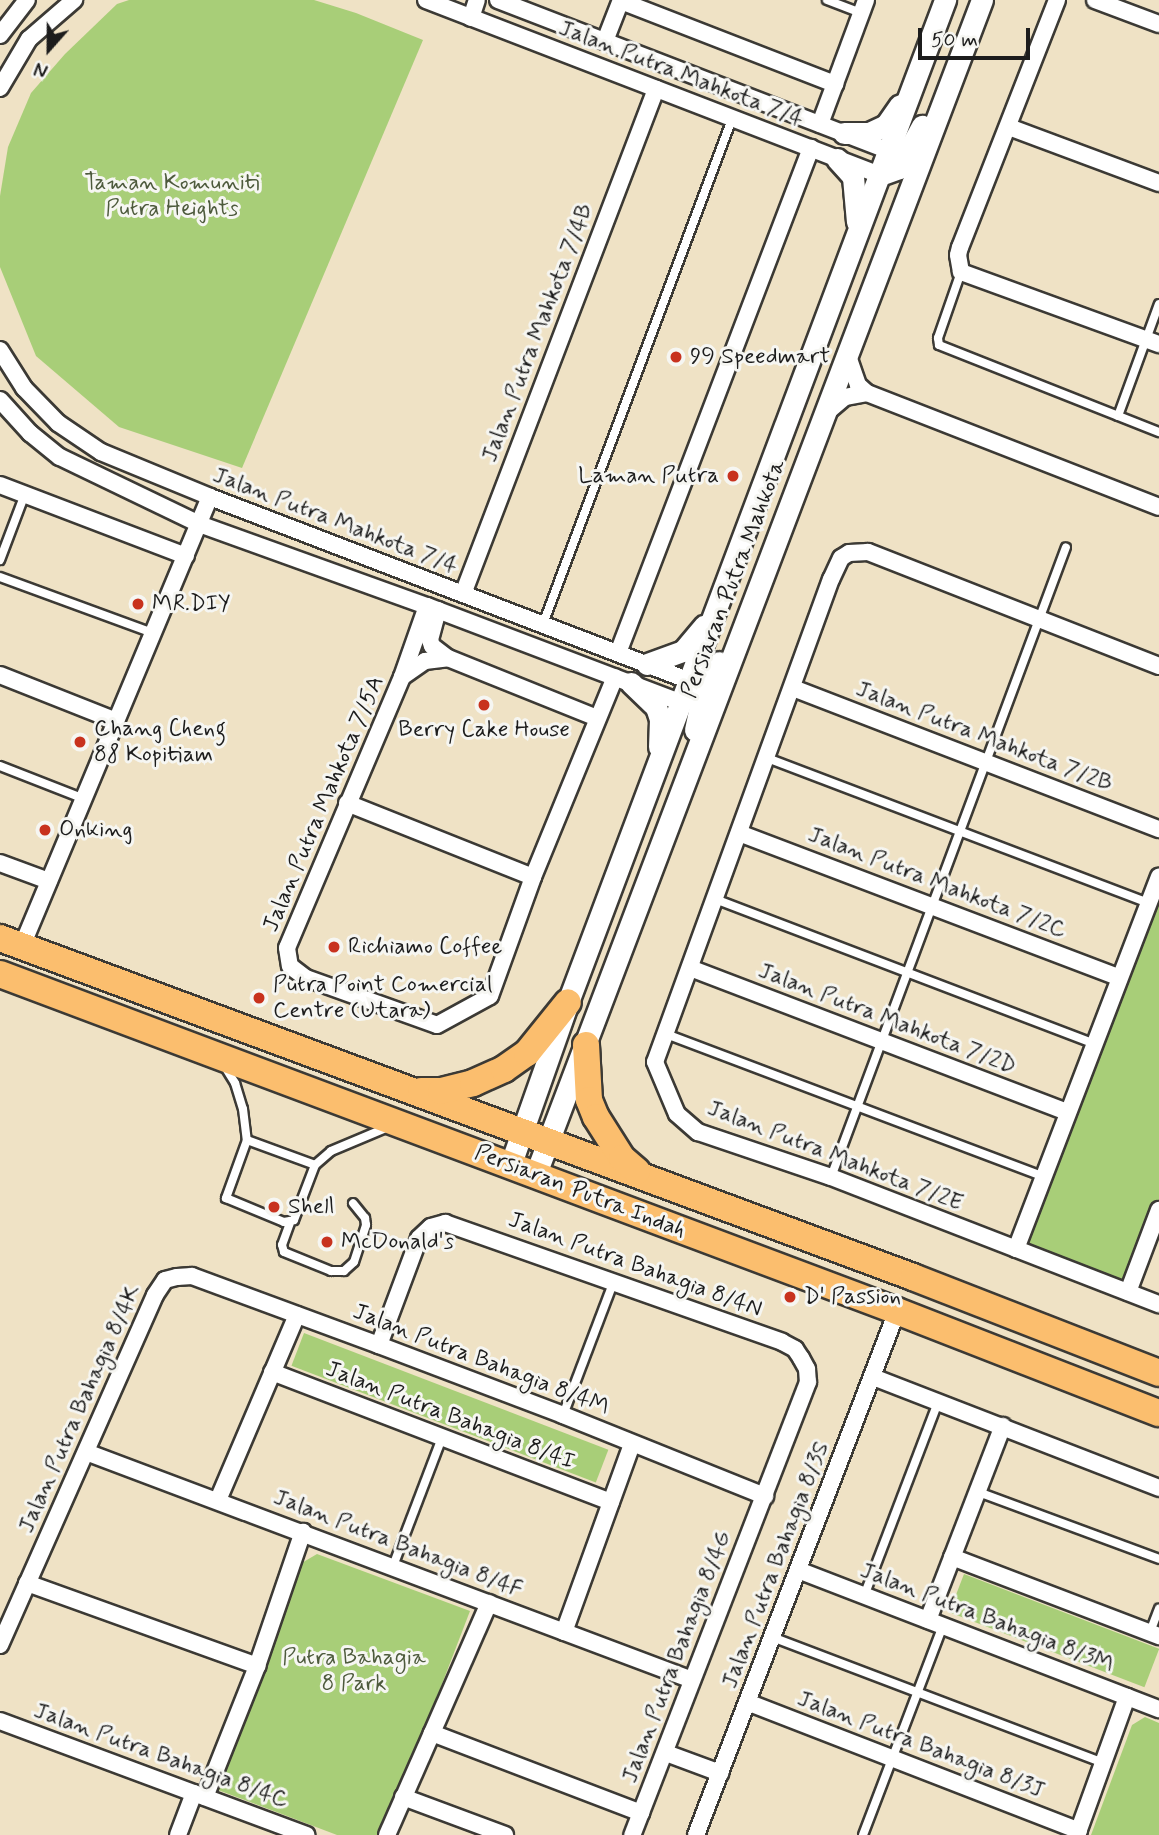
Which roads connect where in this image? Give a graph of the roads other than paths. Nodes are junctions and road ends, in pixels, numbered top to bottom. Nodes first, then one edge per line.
1 (29, 0) edge
2 (426, 0) edge
3 (477, 0) edge
4 (498, 0) edge
5 (827, 0) edge
6 (945, 0) edge
7 (982, 0) edge
8 (1057, 0) edge
9 (1095, 0) edge
10 (70, 1) edge
11 (621, 1) edge
12 (864, 7) edge
13 (471, 18) junction
14 (48, 20) junction
15 (1159, 24) edge
16 (0, 35) edge
17 (605, 41) junction
18 (953, 77) junction
19 (915, 82) junction
20 (835, 84) junction
21 (0, 89) edge
22 (656, 89) junction
23 (732, 119) junction
24 (820, 124) junction
25 (1009, 127) junction
26 (844, 133) junction
27 (811, 148) junction
28 (837, 159) junction
29 (889, 165) junction
30 (1159, 183) edge
31 (856, 238) junction
32 (881, 264) junction
33 (961, 272) junction
34 (1159, 304) edge
35 (1152, 341) edge
36 (0, 350) edge
37 (847, 352) junction
38 (867, 393) junction
39 (0, 400) edge
40 (824, 415) junction
41 (1118, 416) junction
42 (1159, 432) edge
43 (0, 485) edge
44 (25, 494) junction
45 (211, 497) junction
46 (1159, 507) edge
47 (199, 524) junction
48 (1066, 547) dead end
49 (186, 556) junction
50 (0, 560) edge
51 (0, 578) edge
52 (463, 594) junction
53 (433, 608) junction
54 (715, 615) junction
55 (1039, 620) junction
56 (746, 624) junction
57 (543, 625) junction
58 (153, 633) junction
59 (618, 653) junction
60 (448, 658) junction
61 (648, 664) junction
62 (1159, 666) edge
63 (0, 676) edge
64 (402, 677) junction
65 (623, 680) junction
66 (793, 688) junction
67 (691, 693) junction
68 (597, 718) junction
69 (116, 722) junction
70 (766, 758) junction
71 (986, 762) junction
72 (659, 763) junction
73 (0, 766) edge
74 (685, 786) junction
75 (84, 799) junction
76 (347, 803) junction
77 (1159, 829) edge
78 (960, 831) junction
79 (738, 833) junction
80 (0, 863) edge
81 (1159, 876) edge
82 (533, 877) junction
83 (49, 881) junction
84 (715, 899) junction
85 (1149, 903) junction
86 (932, 904) junction
87 (11, 942) edge
88 (690, 968) junction
89 (907, 972) junction
90 (0, 974) edge
91 (1119, 978) junction
92 (568, 1002) junction
93 (666, 1034) junction
94 (880, 1042) junction
95 (1094, 1044) junction
96 (586, 1045) junction
97 (218, 1056) junction
98 (412, 1091) junction
99 (857, 1106) junction
100 (1068, 1112) junction
101 (398, 1124) junction
102 (522, 1132) junction
103 (247, 1140) junction
104 (549, 1142) junction
105 (314, 1165) junction
106 (510, 1166) junction
107 (535, 1176) junction
108 (831, 1177) junction
109 (1044, 1177) junction
110 (644, 1178) junction
111 (353, 1203) dead end
112 (1159, 1210) edge
113 (290, 1223) junction
114 (1016, 1249) junction
115 (177, 1276) joint
116 (614, 1281) junction
117 (1128, 1292) junction
118 (1159, 1304) edge
119 (897, 1311) junction
120 (297, 1315) junction
121 (379, 1345) junction
122 (272, 1372) junction
123 (1159, 1373) edge
124 (873, 1377) junction
125 (938, 1401) junction
126 (1159, 1413) edge
127 (563, 1415) junction
128 (1003, 1426) junction
129 (442, 1438) junction
130 (632, 1444) junction
131 (86, 1452) junction
132 (1159, 1488) edge
133 (978, 1492) junction
134 (765, 1496) junction
135 (219, 1500) junction
136 (611, 1502) junction
137 (303, 1532) junction
138 (953, 1557) junction
139 (1159, 1559) edge
140 (393, 1566) junction
141 (798, 1570) junction
142 (27, 1583) junction
143 (864, 1596) junction
144 (489, 1602) junction
145 (1159, 1609) edge
146 (936, 1623) junction
147 (564, 1632) junction
148 (1154, 1634) edge
149 (772, 1637) junction
150 (0, 1645) edge
151 (257, 1666) junction
152 (692, 1681) junction
153 (918, 1692) junction
154 (1127, 1697) junction
155 (747, 1702) junction
156 (1159, 1709) edge
157 (0, 1721) edge
158 (432, 1733) junction
159 (666, 1753) junction
160 (892, 1758) junction
161 (1103, 1763) junction
162 (720, 1773) junction
163 (200, 1795) junction
164 (403, 1797) junction
165 (640, 1813) junction
166 (269, 1828) edge
167 (1078, 1833) edge
168 (700, 1834) edge
169 (178, 1835) edge
170 (307, 1835) edge
171 (387, 1835) edge
172 (505, 1835) edge
173 (632, 1835) edge
174 (863, 1835) edge

1 - 14 street
1 - 16 street
2 - 13 street, Jalan Putra Mahkota 7/4
3 - 13 street
4 - 17 street, Jalan Putra Mahkota 7/4
5 - 12 lane
6 - 19 street, Persiaran Putra Mahkota
7 - 18 street, Persiaran Putra Mahkota
8 - 25 street
9 - 15 street
10 - 14 street
11 - 17 street
11 - 20 street
12 - 20 street
13 - 22 street, Jalan Putra Mahkota 7/4
14 - 21 street
17 - 24 street, Jalan Putra Mahkota 7/4
18 - 29 street
18 - 32 street, Persiaran Putra Mahkota
19 - 26 street
19 - 29 street, Persiaran Putra Mahkota
20 - 24 street
22 - 23 street, Jalan Putra Mahkota 7/4
22 - 52 street, Jalan Putra Mahkota 7/4B
23 - 27 street, Jalan Putra Mahkota 7/4
23 - 57 lane
24 - 26 street, Jalan Putra Mahkota 7/4
25 - 30 street
25 - 33 street
26 - 29 street, Jalan Putra Mahkota 7/4
27 - 28 street, Jalan Putra Mahkota 7/4
27 - 59 street
28 - 29 street, Jalan Putra Mahkota 7/4
28 - 31 street
29 - 31 street, Persiaran Putra Mahkota
29 - 32 street
31 - 54 street, Persiaran Putra Mahkota
32 - 37 street, Persiaran Putra Mahkota
33 - 35 street
33 - 41 lane
34 - 35 lane
35 - 41 lane
36 - 45 street, Jalan Putra Mahkota 7/4
37 - 38 street
37 - 40 street, Persiaran Putra Mahkota
38 - 40 street
38 - 46 street
39 - 47 street, Jalan Putra Mahkota 7/4
40 - 56 street, Persiaran Putra Mahkota
41 - 42 lane
43 - 44 street
44 - 49 street
44 - 50 lane
45 - 47 street
45 - 52 street, Jalan Putra Mahkota 7/4
47 - 49 street
47 - 53 street, Jalan Putra Mahkota 7/4
48 - 55 lane
49 - 58 street
51 - 58 lane
52 - 57 street, Jalan Putra Mahkota 7/4
53 - 60 street
53 - 64 street, Jalan Putra Mahkota 7/5A
53 - 65 street, Jalan Putra Mahkota 7/4
54 - 61 street
54 - 67 street, Persiaran Putra Mahkota
55 - 62 street
55 - 66 street, Jalan Putra Mahkota 7/2E
55 - 71 lane
56 - 67 street
56 - 74 street, Persiaran Putra Mahkota
57 - 59 street, Jalan Putra Mahkota 7/4
58 - 69 street
59 - 61 street, Jalan Putra Mahkota 7/4
60 - 64 street
60 - 68 street
61 - 67 street, Jalan Putra Mahkota 7/4
63 - 69 street
64 - 76 street, Jalan Putra Mahkota 7/5A
65 - 67 street, Jalan Putra Mahkota 7/4
65 - 68 street, Jalan Putra Mahkota 7/5A
65 - 72 street
66 - 70 street, Jalan Putra Mahkota 7/2E
66 - 71 street, Jalan Putra Mahkota 7/2B
67 - 72 street, Persiaran Putra Mahkota
67 - 74 street
68 - 82 street, Jalan Putra Mahkota 7/5A
69 - 75 street
70 - 78 lane
70 - 79 street, Jalan Putra Mahkota 7/2E
71 - 77 street, Jalan Putra Mahkota 7/2B
71 - 78 lane
72 - 92 street, Persiaran Putra Mahkota
73 - 75 lane
74 - 96 street, Persiaran Putra Mahkota
75 - 83 street
76 - 82 street
76 - 82 street, Jalan Putra Mahkota 7/5A
78 - 85 lane
78 - 86 lane
79 - 84 street, Jalan Putra Mahkota 7/2E
79 - 86 street, Jalan Putra Mahkota 7/2C
80 - 83 street
81 - 85 street
83 - 87 street
84 - 88 street, Jalan Putra Mahkota 7/2E
84 - 89 lane
85 - 91 street
86 - 89 lane
86 - 91 street, Jalan Putra Mahkota 7/2C
87 - 98 main road, Persiaran Putra Indah
88 - 93 street, Jalan Putra Mahkota 7/2E
88 - 94 street, Jalan Putra Mahkota 7/2D
89 - 94 lane
89 - 95 lane
90 - 97 main road, Persiaran Putra Indah
91 - 95 street
92 - 98 main road
92 - 102 street, Persiaran Putra Mahkota
93 - 99 lane
93 - 108 street, Jalan Putra Mahkota 7/2E
94 - 99 lane
94 - 100 street, Jalan Putra Mahkota 7/2D
95 - 100 street
96 - 104 street, Persiaran Putra Mahkota
96 - 110 main road
97 - 101 main road, Persiaran Putra Indah
97 - 103 lane
98 - 102 main road, Persiaran Putra Indah
99 - 108 lane
99 - 109 lane
100 - 109 street
101 - 105 lane
101 - 106 main road, Persiaran Putra Indah
102 - 104 main road, Persiaran Putra Indah
102 - 106 street, Persiaran Putra Mahkota
103 - 105 lane
103 - 113 lane
104 - 107 street, Persiaran Putra Mahkota
104 - 110 main road, Persiaran Putra Indah
105 - 113 lane
106 - 107 main road, Persiaran Putra Indah
107 - 119 main road, Persiaran Putra Indah
108 - 114 street, Jalan Putra Mahkota 7/2E
109 - 114 street
110 - 123 main road, Persiaran Putra Indah
111 - 113 lane
112 - 117 street
114 - 117 street, Jalan Putra Mahkota 7/2E
115 - 120 street, Jalan Putra Bahagia 8/4M
115 - 131 street, Jalan Putra Bahagia 8/4K
116 - 121 street, Jalan Putra Bahagia 8/4N
116 - 127 lane
116 - 134 street, Jalan Putra Bahagia 8/4N
117 - 118 street, Jalan Putra Mahkota 7/2E
119 - 124 street, Jalan Putra Bahagia 8/3S
119 - 126 main road, Persiaran Putra Indah
120 - 121 street, Jalan Putra Bahagia 8/4M
120 - 122 street
121 - 127 street, Jalan Putra Bahagia 8/4M
122 - 129 street, Jalan Putra Bahagia 8/4I
122 - 135 street
124 - 125 street
124 - 141 street, Jalan Putra Bahagia 8/3S
125 - 128 street
125 - 143 lane
127 - 130 street, Jalan Putra Bahagia 8/4M
128 - 132 street
128 - 133 street
129 - 136 street, Jalan Putra Bahagia 8/4I
129 - 140 lane
130 - 134 street, Jalan Putra Bahagia 8/4M
130 - 136 street
131 - 135 street, Jalan Putra Bahagia 8/4F
131 - 142 street, Jalan Putra Bahagia 8/4K
133 - 138 street
133 - 139 lane
134 - 152 street, Jalan Putra Bahagia 8/4G
135 - 137 street, Jalan Putra Bahagia 8/4F
136 - 147 street
137 - 140 street, Jalan Putra Bahagia 8/4F
137 - 151 street
138 - 146 street
138 - 148 street
140 - 144 street, Jalan Putra Bahagia 8/4F
141 - 143 street, Jalan Putra Bahagia 8/3M
141 - 149 street, Jalan Putra Bahagia 8/3S
142 - 150 street, Jalan Putra Bahagia 8/4K
142 - 151 street
143 - 146 street, Jalan Putra Bahagia 8/3M
144 - 147 street, Jalan Putra Bahagia 8/4F
144 - 158 street
145 - 148 lane
146 - 153 lane
146 - 154 street, Jalan Putra Bahagia 8/3M
147 - 152 street, Jalan Putra Bahagia 8/4F
149 - 153 lane
149 - 155 street, Jalan Putra Bahagia 8/3S
151 - 163 street
152 - 159 street, Jalan Putra Bahagia 8/4G
153 - 160 lane
153 - 161 lane
154 - 156 street, Jalan Putra Bahagia 8/3M
154 - 161 street
155 - 160 street, Jalan Putra Bahagia 8/3J
155 - 162 street, Jalan Putra Bahagia 8/3S
157 - 163 street, Jalan Putra Bahagia 8/4C
158 - 164 street
158 - 165 street
159 - 162 street
159 - 165 street, Jalan Putra Bahagia 8/4G
160 - 167 street, Jalan Putra Bahagia 8/3J
160 - 174 lane
161 - 167 street
162 - 168 street, Jalan Putra Bahagia 8/3S
163 - 166 street, Jalan Putra Bahagia 8/4C
163 - 169 street
164 - 171 street
164 - 172 street
165 - 173 street, Jalan Putra Bahagia 8/4G
166 - 170 street, Jalan Putra Bahagia 8/4C

